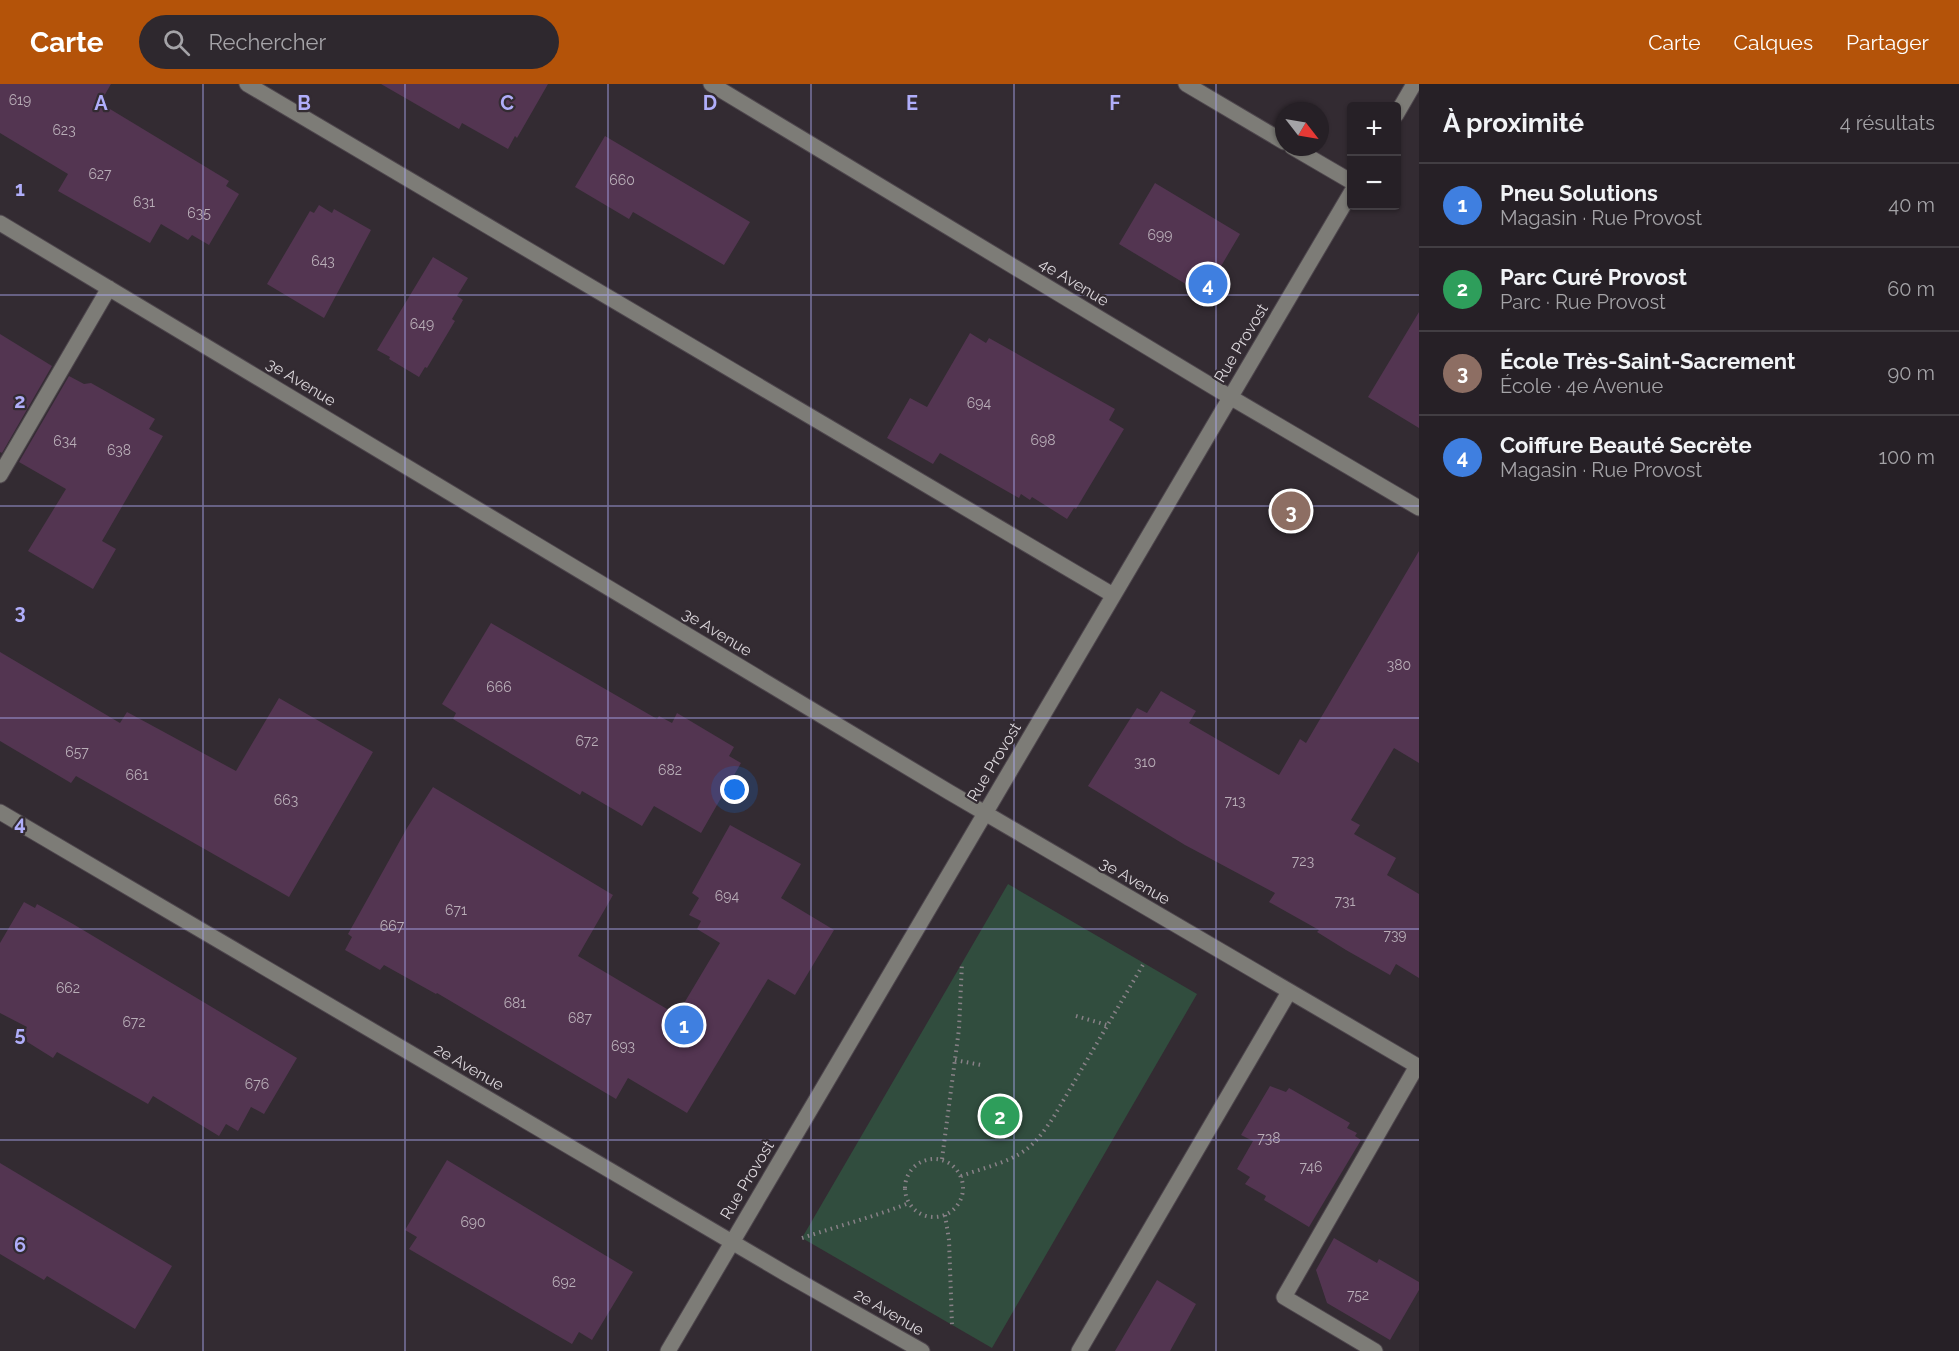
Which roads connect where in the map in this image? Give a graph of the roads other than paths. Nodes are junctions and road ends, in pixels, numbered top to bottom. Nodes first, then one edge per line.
1 (247, 84) edge
2 (711, 84) edge
3 (1186, 84) edge
4 (1414, 84) edge
5 (1401, 106) edge
6 (1275, 137) edge
7 (1308, 156) edge
8 (1347, 179) edge
9 (1347, 199) edge
10 (0, 223) edge
11 (110, 288) junction
12 (1230, 397) junction
13 (0, 474) edge
14 (1419, 507) edge
15 (1113, 595) junction
16 (0, 812) edge
17 (984, 812) junction
18 (1289, 992) junction
19 (1418, 1066) edge
20 (732, 1242) junction
21 (668, 1351) edge
22 (922, 1351) edge
23 (1079, 1351) edge
24 (1375, 1351) edge

1 - 15 street
2 - 12 street, 4e Avenue
3 - 6 street
4 - 5 street
7 - 8 street
9 - 12 street, Rue Provost
10 - 11 street, 3e Avenue
11 - 13 street
11 - 17 street, 3e Avenue
12 - 14 street, 4e Avenue
12 - 15 street, Rue Provost
15 - 17 street, Rue Provost
16 - 20 street, 2e Avenue
17 - 18 street, 3e Avenue
17 - 20 street, Rue Provost
18 - 19 street, 3e Avenue
18 - 23 street
19 - 24 street
20 - 21 street, Rue Provost
20 - 22 street, 2e Avenue

